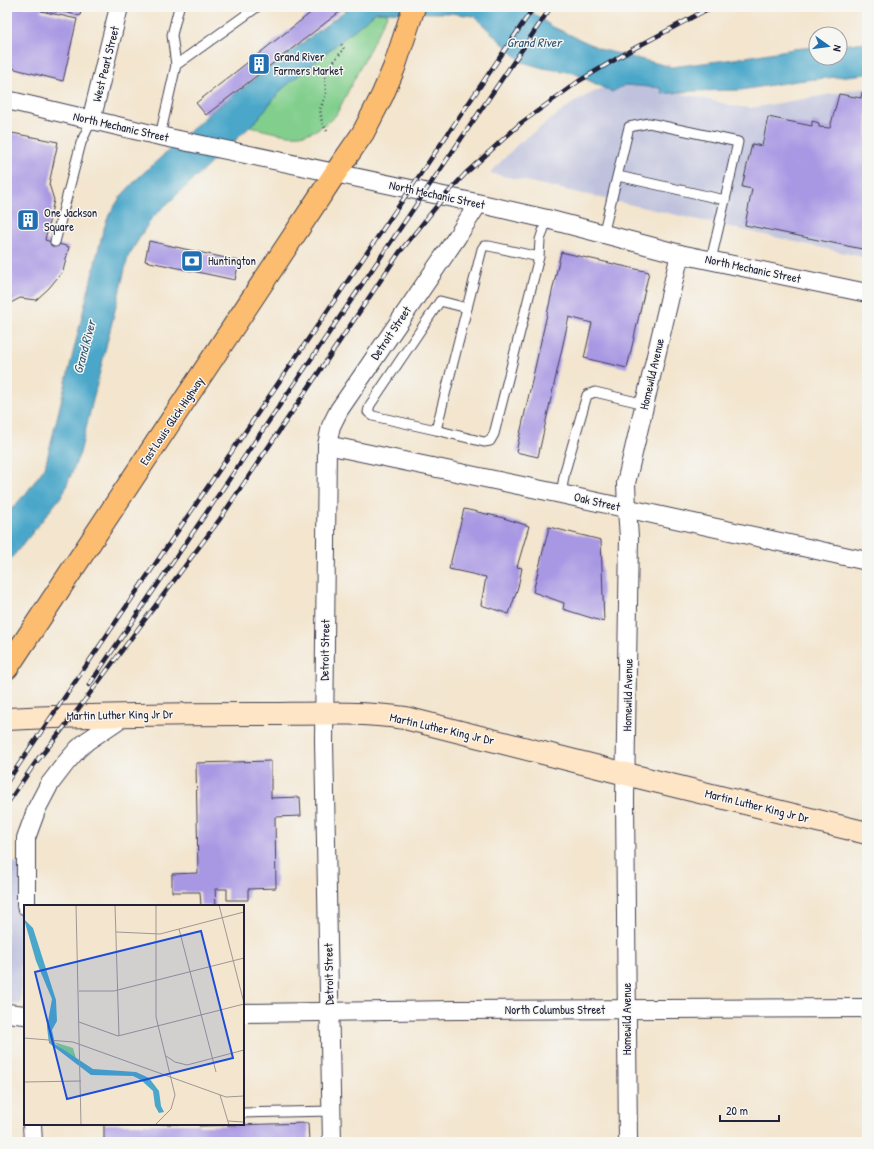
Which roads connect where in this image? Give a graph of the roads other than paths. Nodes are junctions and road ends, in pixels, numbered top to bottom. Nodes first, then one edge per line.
1 (119, 7) edge
2 (179, 7) edge
3 (257, 7) edge
4 (414, 7) edge
5 (176, 65) junction
6 (7, 100) edge
7 (91, 121) junction
8 (160, 136) junction
9 (336, 172) junction
10 (618, 176) junction
11 (725, 200) junction
12 (478, 204) junction
13 (547, 219) junction
14 (603, 235) junction
15 (55, 242) dead end
16 (680, 254) junction
17 (539, 257) junction
18 (712, 260) junction
19 (867, 293) edge
20 (467, 308) junction
21 (645, 404) junction
22 (436, 430) junction
23 (327, 445) junction
24 (560, 494) junction
25 (627, 509) junction
26 (867, 561) edge
27 (7, 668) edge
28 (126, 714) junction
29 (324, 714) junction
30 (7, 719) edge
31 (626, 774) junction
32 (867, 833) edge
33 (26, 905) edge
34 (867, 1008) edge
35 (627, 1010) junction
36 (330, 1012) junction
37 (244, 1013) edge
38 (7, 1014) edge
39 (24, 1015) edge
40 (332, 1111) junction
41 (244, 1113) edge
42 (32, 1125) edge
43 (33, 1142) edge
44 (332, 1142) edge
45 (628, 1142) edge

1 - 7 street, West Pearl Street
2 - 5 lane
3 - 5 lane
4 - 9 main road, East Louis Glick Highway
5 - 8 lane
6 - 7 street, North Mechanic Street
7 - 8 street, North Mechanic Street
7 - 15 lane
8 - 9 street, North Mechanic Street
9 - 12 street, North Mechanic Street
9 - 27 main road, East Louis Glick Highway
10 - 11 lane
10 - 11 lane
10 - 14 lane
11 - 18 lane
12 - 13 street, North Mechanic Street
12 - 23 street, Detroit Street
13 - 14 street, North Mechanic Street
13 - 17 lane
14 - 16 street, North Mechanic Street
16 - 18 street, North Mechanic Street
16 - 21 street, Homewild Avenue
17 - 20 lane
17 - 22 lane
18 - 19 street, North Mechanic Street
20 - 22 lane
20 - 22 lane
21 - 24 lane
21 - 25 street, Homewild Avenue
23 - 24 street, Oak Street
23 - 29 street, Detroit Street
24 - 25 street, Oak Street
25 - 26 street, Oak Street
25 - 31 street, Homewild Avenue
28 - 29 street, Martin Luther King Jr Dr
28 - 30 street, Martin Luther King Jr Dr
28 - 33 street
29 - 31 street, Martin Luther King Jr Dr
29 - 36 street, Detroit Street
31 - 32 street, Martin Luther King Jr Dr
31 - 35 street, Homewild Avenue
34 - 35 street, North Columbus Street
35 - 36 street, North Columbus Street
35 - 45 street, Homewild Avenue
36 - 37 street, North Columbus Street
36 - 40 street, Detroit Street
38 - 39 street
40 - 41 lane
40 - 44 street, Detroit Street
42 - 43 street

